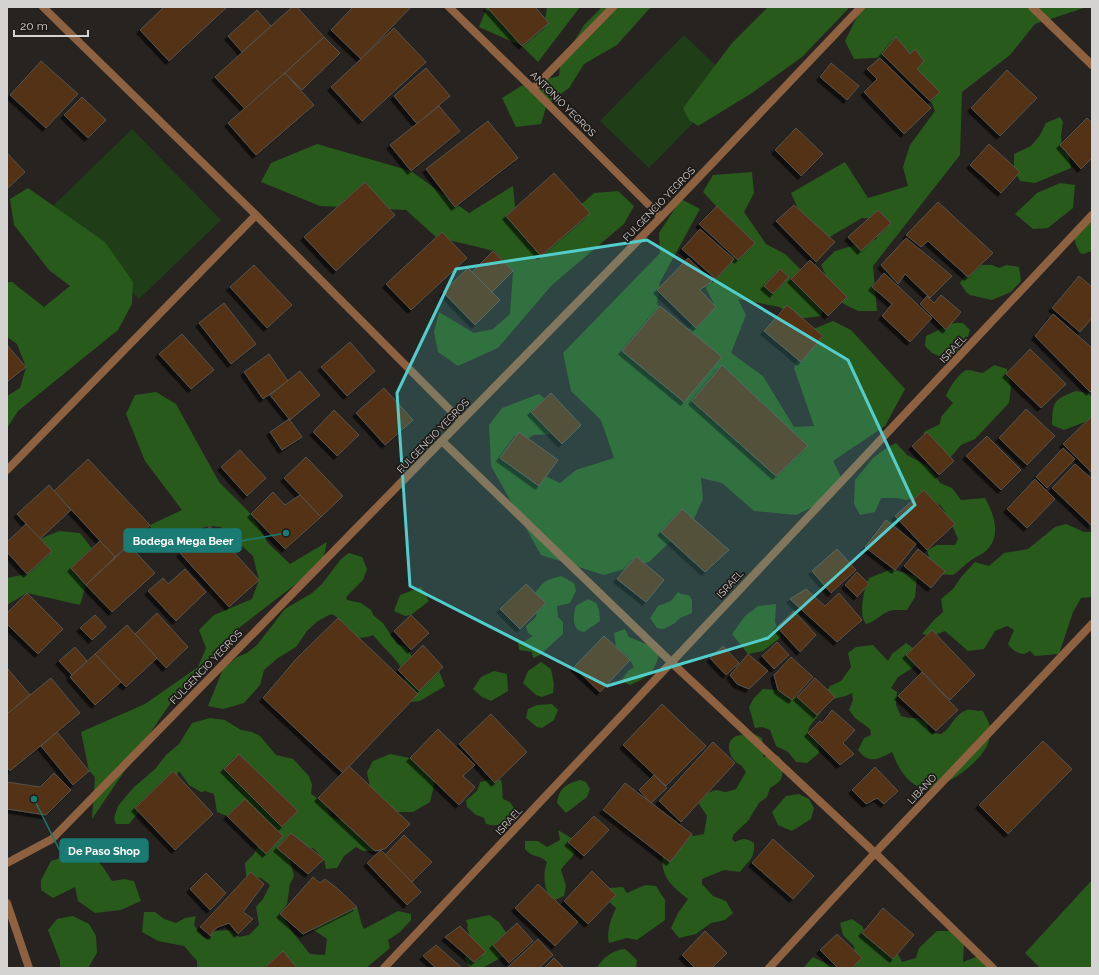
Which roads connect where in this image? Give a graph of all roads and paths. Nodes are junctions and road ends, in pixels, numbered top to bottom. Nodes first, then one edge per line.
1 (43, 7) edge
2 (449, 7) edge
3 (613, 7) edge
4 (861, 7) edge
5 (1032, 7) edge
6 (1092, 65) edge
7 (533, 89) junction
8 (256, 215) junction
9 (1092, 215) edge
10 (661, 217) junction
11 (461, 421) junction
12 (442, 441) junction
13 (7, 470) edge
14 (1092, 624) edge
15 (671, 662) junction
16 (875, 852) junction
17 (7, 863) edge
18 (7, 903) edge
19 (29, 968) edge
20 (384, 968) edge
21 (769, 968) edge
22 (993, 968) edge

1 - 8 street
2 - 7 street, ANTONIO YEGROS
3 - 7 street
4 - 10 street, FULGENCIO YEGROS
5 - 6 street
7 - 10 street, ANTONIO YEGROS
8 - 11 street
8 - 13 street
9 - 15 street, ISRAEL
10 - 11 street, FULGENCIO YEGROS
11 - 12 street, FULGENCIO YEGROS
12 - 15 street
12 - 17 street, FULGENCIO YEGROS
14 - 16 street, LIBANO
15 - 16 street
15 - 20 street, ISRAEL
16 - 21 street, LIBANO
16 - 22 street
18 - 19 street

